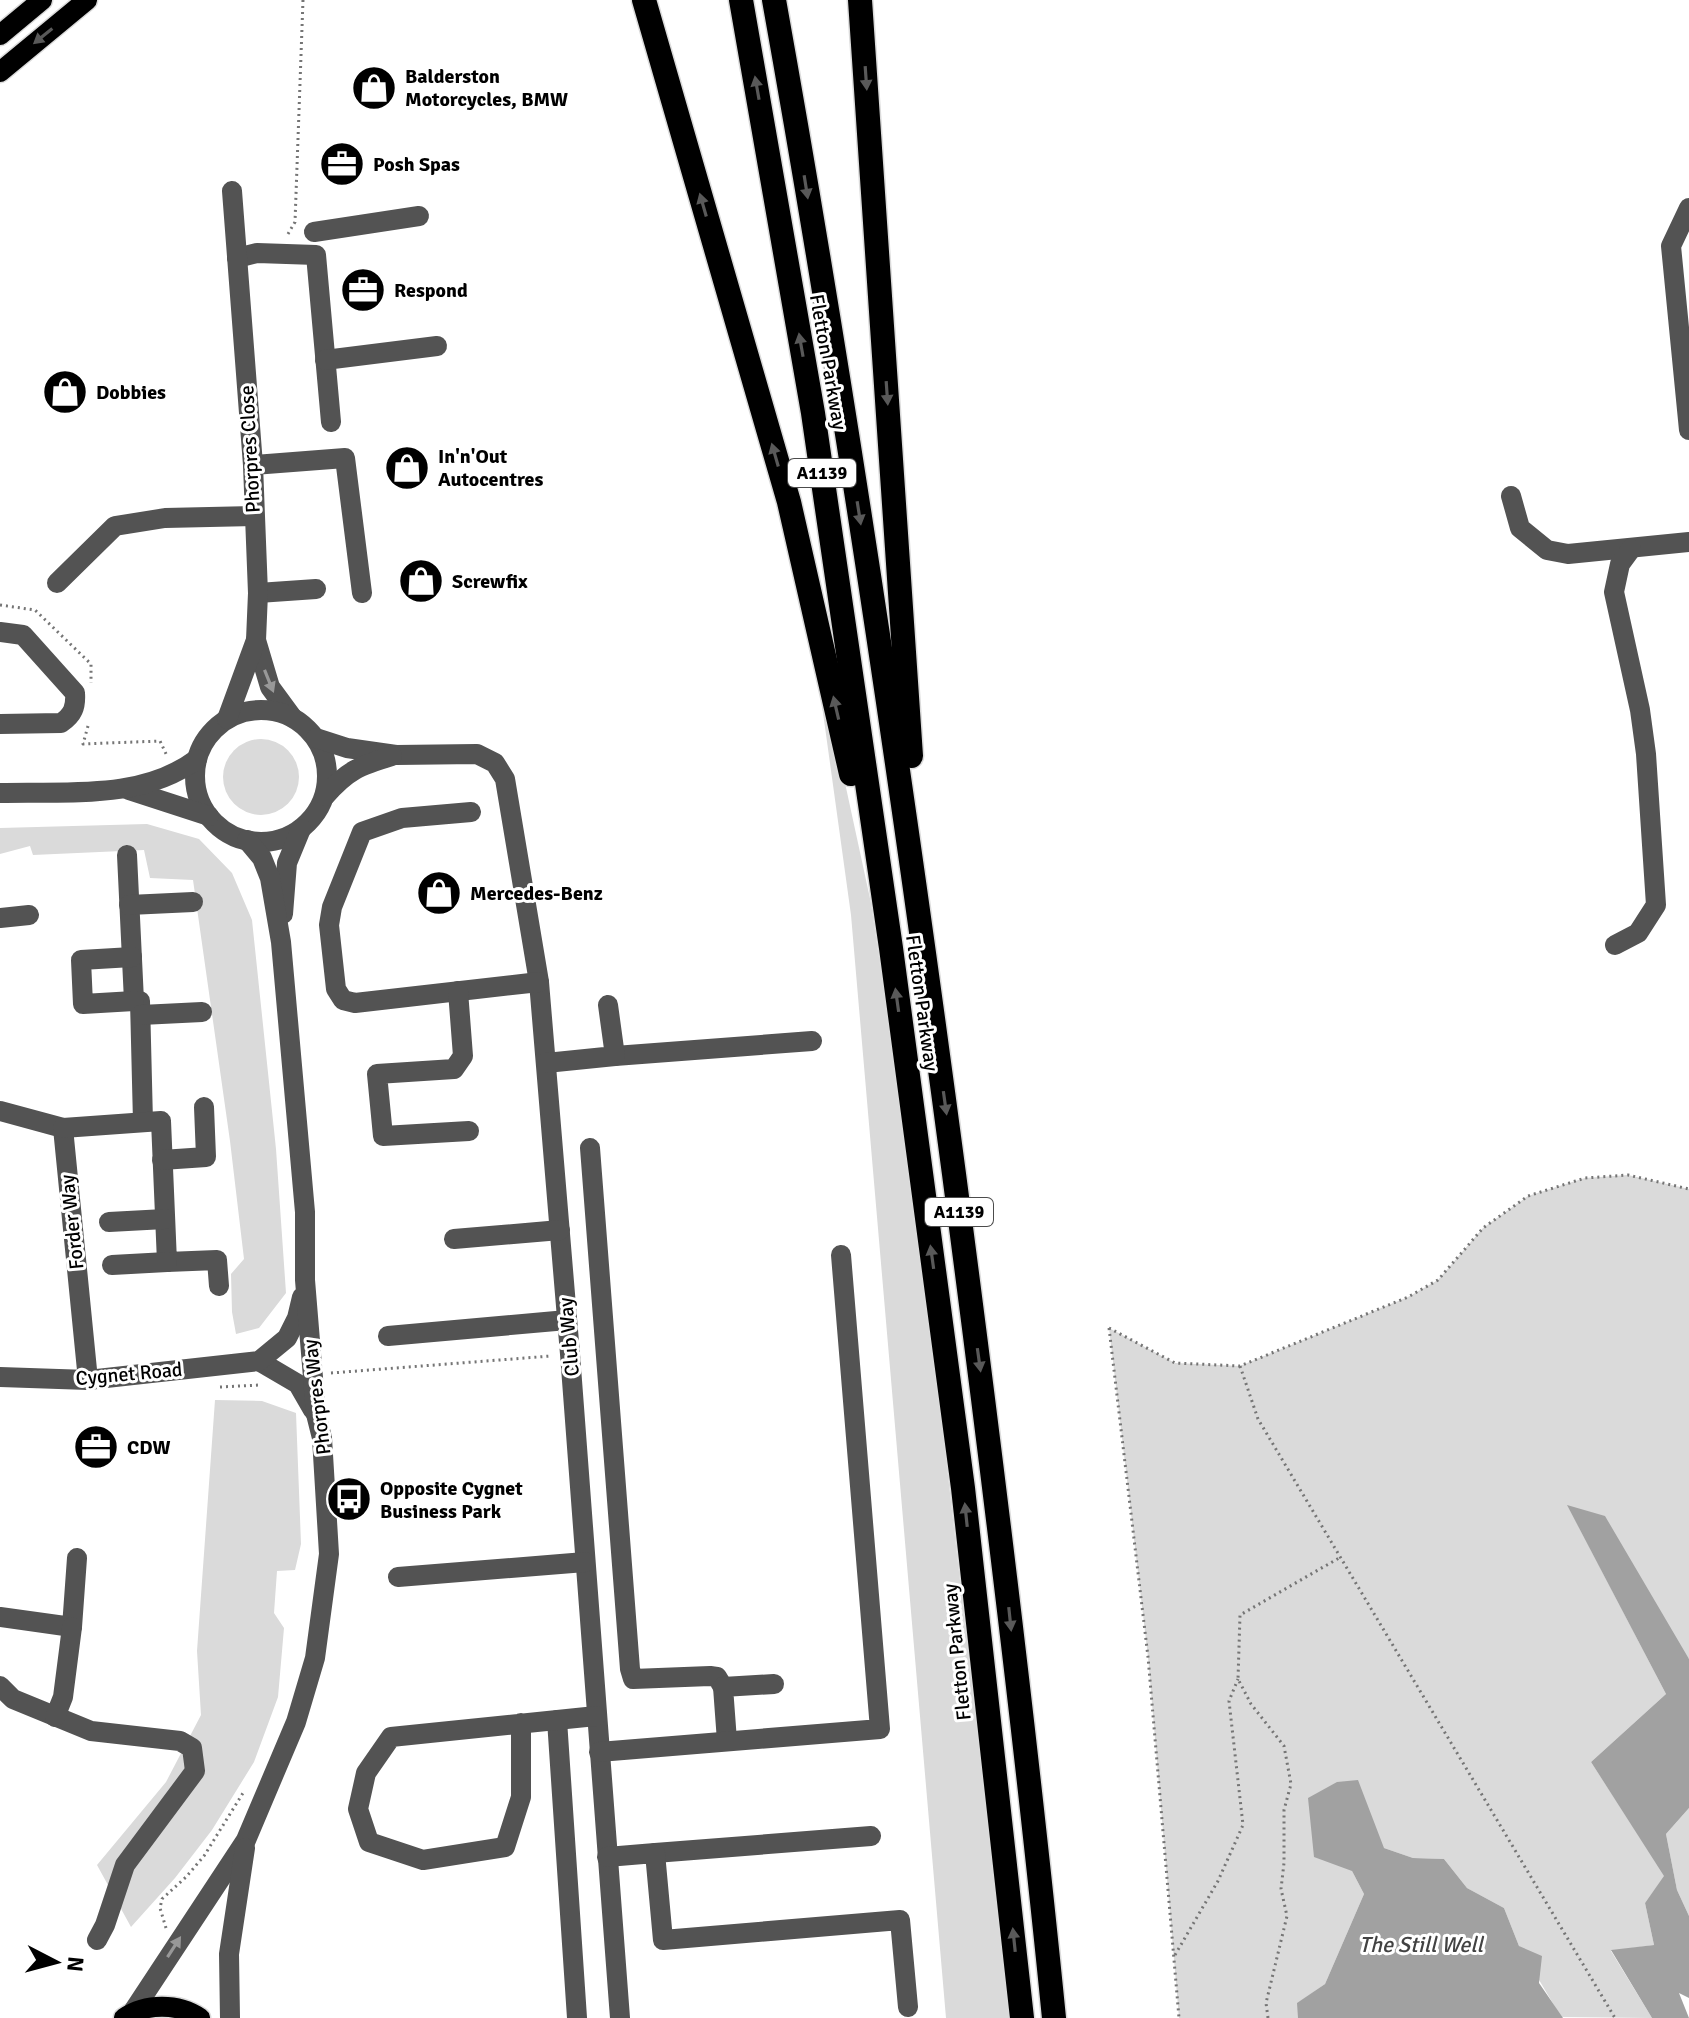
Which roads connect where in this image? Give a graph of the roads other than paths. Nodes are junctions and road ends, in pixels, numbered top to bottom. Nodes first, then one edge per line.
1 (42, 0) edge
2 (87, 0) edge
3 (644, 0) edge
4 (741, 0) edge
5 (774, 0) edge
6 (860, 0) edge
7 (0, 35) edge
8 (0, 72) edge
9 (232, 191) dead end
10 (1689, 208) edge
11 (419, 216) dead end
12 (314, 232) dead end
13 (237, 258) junction
14 (437, 346) dead end
15 (325, 360) junction
16 (331, 422) dead end
17 (1689, 430) edge
18 (253, 465) junction
19 (1511, 496) dead end
20 (254, 516) junction
21 (1689, 542) edge
22 (1631, 549) junction
23 (57, 583) dead end
24 (316, 589) dead end
25 (258, 593) junction
26 (362, 593) dead end
27 (0, 632) edge
28 (256, 640) junction
29 (292, 717) junction
30 (227, 719) junction
31 (0, 724) edge
32 (316, 738) junction
33 (396, 755) junction
34 (197, 759) junction
35 (129, 790) junction
36 (0, 793) edge
37 (323, 799) junction
38 (471, 812) dead end
39 (209, 816) junction
40 (301, 829) junction
41 (247, 840) junction
42 (127, 855) dead end
43 (193, 902) dead end
44 (129, 905) junction
45 (29, 915) dead end
46 (0, 918) edge
47 (923, 941) junction
48 (281, 942) junction
49 (1615, 945) dead end
50 (891, 948) junction
51 (132, 957) junction
52 (539, 982) junction
53 (458, 991) junction
54 (608, 1005) dead end
55 (137, 1008) junction
56 (202, 1012) dead end
57 (812, 1041) dead end
58 (615, 1056) junction
59 (546, 1063) junction
60 (204, 1107) dead end
61 (0, 1111) edge
62 (143, 1122) junction
63 (63, 1128) junction
64 (469, 1131) dead end
65 (590, 1148) dead end
66 (162, 1160) junction
67 (305, 1212) junction
68 (165, 1219) junction
69 (109, 1222) dead end
70 (560, 1230) junction
71 (454, 1239) dead end
72 (841, 1255) dead end
73 (167, 1262) junction
74 (112, 1265) dead end
75 (305, 1280) junction
76 (219, 1286) dead end
77 (567, 1320) junction
78 (388, 1336) dead end
79 (259, 1361) junction
80 (0, 1377) edge
81 (88, 1380) junction
82 (316, 1414) junction
83 (322, 1438) junction
84 (77, 1558) dead end
85 (585, 1562) junction
86 (398, 1577) dead end
87 (0, 1617) edge
88 (72, 1627) junction
89 (774, 1684) dead end
90 (723, 1687) junction
91 (4, 1700) edge
92 (596, 1716) junction
93 (55, 1717) junction
94 (557, 1720) junction
95 (521, 1723) junction
96 (727, 1741) junction
97 (599, 1752) junction
98 (871, 1836) dead end
99 (246, 1840) junction
100 (655, 1853) junction
101 (607, 1857) junction
102 (97, 1940) dead end
103 (908, 2007) dead end
104 (128, 2015) edge
105 (200, 2018) edge
106 (230, 2018) edge
107 (577, 2018) edge
108 (620, 2018) edge
109 (1022, 2018) edge
110 (1054, 2018) edge

1 - 7 main road
2 -> 8 main road
50 -> 3 highway
50 -> 4 highway, Fletton Parkway / A1139
5 -> 47 highway, Fletton Parkway / A1139
6 -> 47 highway
9 - 13 street, Phorpres Close
10 - 17 street
11 - 12 street
13 - 15 street
13 - 18 street, Phorpres Close
14 - 15 street
15 - 16 street
18 - 20 street, Phorpres Close
18 - 26 street
19 - 22 street
20 - 23 street
20 - 25 street, Phorpres Close
21 - 22 street
22 - 49 street
24 - 25 street
25 - 28 street, Phorpres Close
27 - 31 street
28 -> 29 street, Phorpres Close
28 - 30 street, Phorpres Close
29 - 30 street
29 - 32 street
30 - 34 street
32 - 33 street, Club Way
32 - 37 street
33 - 37 street, Club Way
33 - 52 street, Club Way
34 - 35 street
34 - 39 street
35 - 36 street
35 - 39 street
37 - 40 street
38 - 53 street
39 - 41 street
40 - 41 street
40 - 48 street, Phorpres Way
41 - 48 street, Phorpres Way
42 - 44 street
43 - 44 street
44 - 51 street
45 - 46 street
47 -> 110 highway, Fletton Parkway / A1139
48 - 67 street, Phorpres Way
109 -> 50 highway, Fletton Parkway / A1139
51 - 55 street
51 - 55 street
52 - 53 street
52 - 59 street, Club Way
53 - 64 street
54 - 58 street
55 - 56 street
55 - 62 street
57 - 58 street
58 - 59 street
59 - 70 street, Club Way
60 - 66 street
61 - 63 street
62 - 63 street
62 - 66 street
63 - 81 street, Forder Way
65 - 90 street
66 - 68 street
67 - 75 street, Phorpres Way
67 - 83 street
68 - 69 street
68 - 73 street
70 - 71 street
70 - 77 street, Club Way
72 - 96 street
73 - 74 street
73 - 76 street
75 - 79 street
75 - 82 street, Phorpres Way
77 - 78 street
77 - 85 street, Club Way
79 - 81 street, Cygnet Road
79 - 82 street
80 - 81 street, Cygnet Road
82 - 83 street, Phorpres Way
83 - 99 street, Phorpres Way
84 - 88 street
85 - 86 street
85 - 92 street, Club Way
87 - 88 street
88 - 93 street
89 - 90 street
90 - 96 street
91 - 93 street
92 - 94 street
92 - 97 street, Club Way
93 - 102 street
94 - 95 street
94 - 107 street
95 - 95 street
96 - 97 street
97 - 101 street, Club Way
98 - 100 street
104 -> 99 street, Phorpres Way
99 - 106 street, Phorpres Way
100 - 101 street
100 - 103 street
101 - 108 street, Club Way
104 - 105 main road

